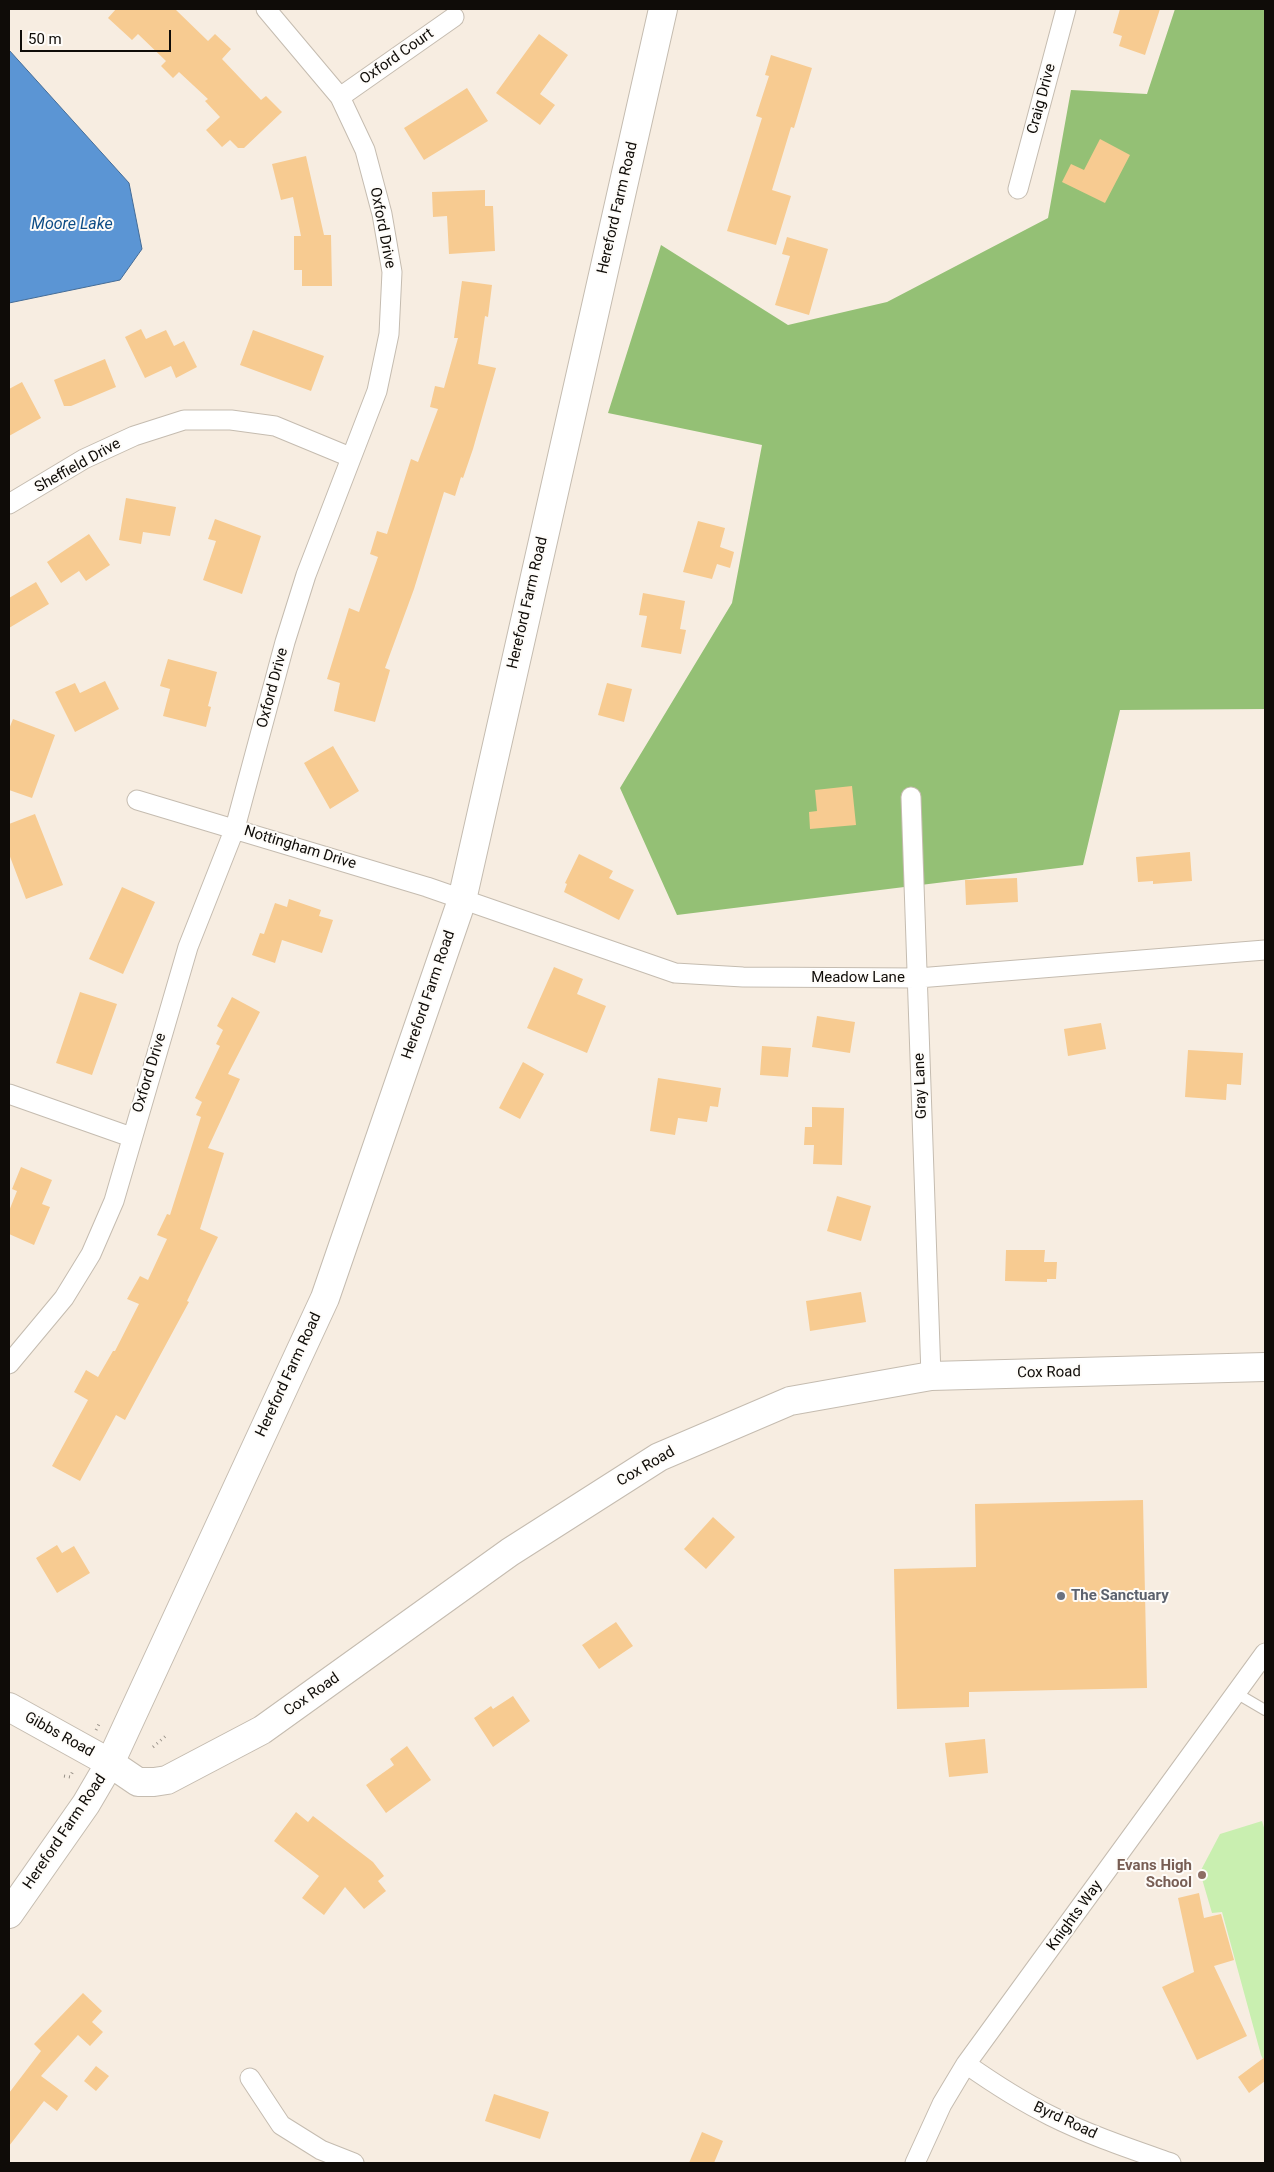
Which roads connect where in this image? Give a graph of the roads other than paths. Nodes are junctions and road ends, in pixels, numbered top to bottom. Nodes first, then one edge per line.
1 (266, 9) edge
2 (663, 9) edge
3 (1066, 9) edge
4 (454, 17) dead end
5 (340, 97) junction
6 (1018, 189) dead end
7 (350, 457) junction
8 (9, 504) edge
9 (911, 797) dead end
10 (138, 800) dead end
11 (235, 828) junction
12 (462, 900) junction
13 (1265, 950) edge
14 (918, 978) junction
15 (9, 1094) edge
16 (131, 1137) junction
17 (9, 1364) edge
18 (1265, 1367) edge
19 (931, 1376) junction
20 (1265, 1653) edge
21 (1236, 1693) junction
22 (9, 1708) edge
23 (1265, 1710) edge
24 (110, 1763) junction
25 (9, 1914) edge
26 (966, 2064) junction
27 (250, 2078) dead end
28 (354, 2163) edge
29 (914, 2163) edge
30 (1172, 2163) edge

1 - 5 street, Oxford Drive
2 - 12 street, Hereford Farm Road
3 - 6 street, Craig Drive
4 - 5 street, Oxford Court
5 - 7 street, Oxford Drive
7 - 8 street, Sheffield Drive
7 - 11 street, Oxford Drive
9 - 14 street, Gray Lane
10 - 11 street, Nottingham Drive
11 - 12 street, Nottingham Drive
11 - 16 street, Oxford Drive
12 - 14 street, Meadow Lane
12 - 24 street, Hereford Farm Road
13 - 14 street, Meadow Lane
14 - 19 street, Gray Lane
15 - 16 street
16 - 17 street, Oxford Drive
18 - 19 street, Cox Road
19 - 24 street, Cox Road
20 - 21 street, Knights Way
21 - 23 lane
21 - 26 street, Knights Way
22 - 24 street, Gibbs Road
24 - 25 street, Hereford Farm Road
26 - 29 street, Knights Way
26 - 30 street, Byrd Road
27 - 28 street

